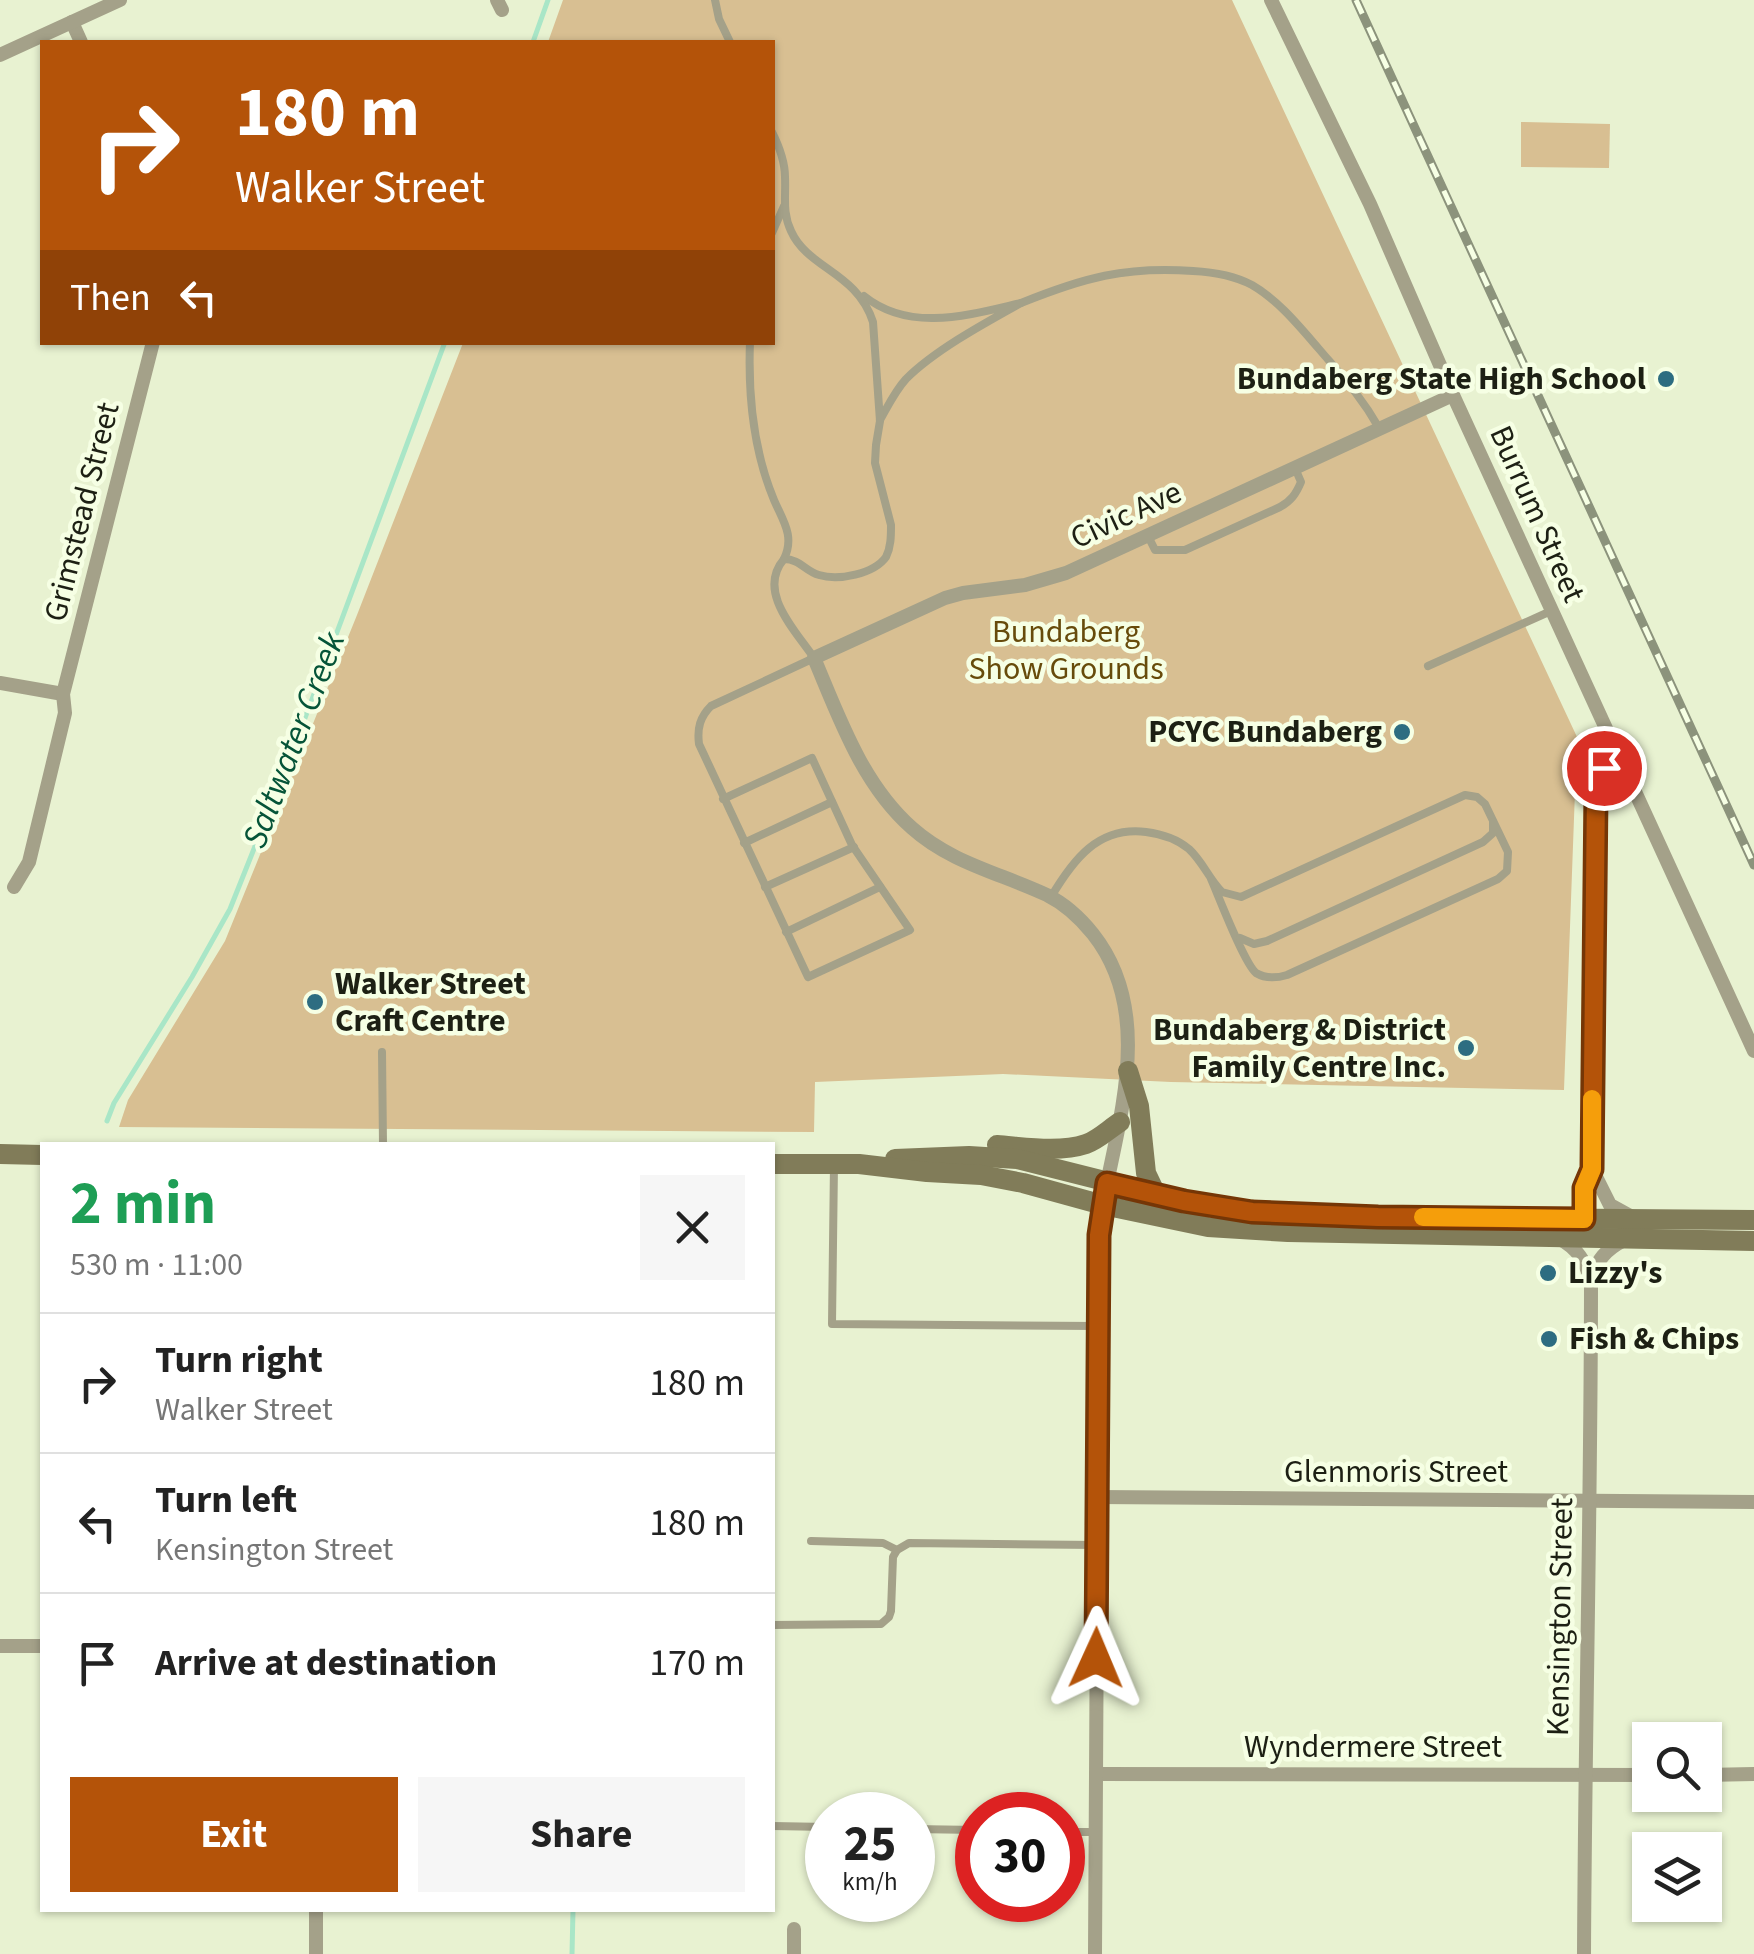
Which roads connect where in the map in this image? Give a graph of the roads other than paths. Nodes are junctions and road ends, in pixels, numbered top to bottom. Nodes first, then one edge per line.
1 (120, 0) edge
2 (715, 0) edge
3 (1271, 0) edge
4 (72, 22) junction
5 (80, 40) edge
6 (729, 40) edge
7 (0, 55) edge
8 (775, 140) edge
9 (784, 206) junction
10 (775, 227) edge
11 (857, 290) junction
12 (1021, 303) junction
13 (153, 345) edge
14 (750, 345) edge
15 (1453, 395) junction
16 (880, 420) junction
17 (1379, 429) junction
18 (1295, 468) junction
19 (1148, 536) junction
20 (784, 560) junction
21 (1552, 611) junction
22 (814, 658) junction
23 (1428, 666) dead end
24 (0, 683) edge
25 (63, 694) junction
26 (1619, 759) junction
27 (723, 799) junction
28 (832, 802) junction
29 (1492, 818) junction
30 (744, 843) junction
31 (854, 847) junction
32 (1211, 879) junction
33 (765, 887) junction
34 (880, 887) junction
35 (14, 888) dead end
36 (1051, 896) junction
37 (1234, 929) junction
38 (786, 932) junction
39 (1754, 1051) edge
40 (382, 1052) dead end
41 (1128, 1071) junction
42 (1120, 1122) junction
43 (383, 1142) edge
44 (0, 1154) edge
45 (40, 1155) edge
46 (897, 1158) junction
47 (775, 1164) edge
48 (834, 1164) junction
49 (859, 1164) junction
50 (1592, 1169) junction
51 (1107, 1183) junction
52 (1156, 1194) junction
53 (1103, 1205) junction
54 (1584, 1219) junction
55 (1638, 1220) junction
56 (1754, 1220) edge
57 (1560, 1238) junction
58 (1602, 1239) junction
59 (1624, 1240) junction
60 (1754, 1241) edge
61 (1591, 1280) junction
62 (1098, 1326) junction
63 (1097, 1498) junction
64 (1590, 1501) junction
65 (1754, 1502) edge
66 (811, 1541) dead end
67 (1098, 1545) junction
68 (897, 1550) junction
69 (775, 1625) edge
70 (0, 1646) edge
71 (40, 1646) edge
72 (1096, 1774) junction
73 (1632, 1774) edge
74 (1722, 1774) edge
75 (1754, 1774) edge
76 (1585, 1775) junction
77 (775, 1826) edge
78 (805, 1827) edge
79 (1085, 1832) edge
80 (1095, 1832) junction
81 (316, 1912) edge
82 (794, 1929) dead end
83 (316, 1954) edge
84 (794, 1954) edge
85 (1094, 1954) edge
86 (1584, 1954) edge

1 - 4 street
2 - 6 lane
3 - 15 street, Burrum Street
4 - 5 street
4 - 7 street
8 - 9 lane
9 - 10 lane
9 - 11 lane
11 - 12 lane
11 - 16 lane
12 - 16 lane
12 - 17 lane
13 - 25 street, Grimstead Street
14 - 20 lane
15 - 17 street, Civic Ave
15 - 21 street, Burrum Street
16 - 20 lane
17 - 18 street, Civic Ave
18 - 19 street, Civic Ave
18 - 19 lane
19 - 22 street, Civic Ave
20 - 22 lane
21 - 23 lane
21 - 26 street, Burrum Street
22 - 27 lane
22 - 36 street
24 - 25 street
25 - 35 street, Grimstead Street
26 - 39 street, Burrum Street
26 - 50 street
27 - 28 lane
27 - 30 lane
28 - 30 lane
28 - 31 lane
29 - 32 lane
29 - 37 lane
29 - 37 lane
30 - 33 lane
31 - 33 lane
31 - 34 lane
32 - 36 lane
32 - 37 lane
33 - 38 lane
34 - 38 lane
34 - 38 lane
36 - 41 street
40 - 43 lane
41 - 42 street
41 - 52 main road
42 - 46 main road
42 - 51 street
44 - 45 main road
46 - 49 main road
46 - 51 main road
47 - 48 main road
48 - 49 main road
48 - 62 lane
49 - 53 main road
50 - 54 street
50 - 55 street
51 - 52 main road
51 - 53 main road
52 - 54 main road
53 - 57 main road
53 - 62 street
54 - 55 main road
54 - 58 street
55 - 56 main road
57 - 58 main road
57 - 61 street
58 - 59 main road
59 - 60 main road
59 - 61 street
61 - 64 street, Kensington Street
62 - 63 street
63 - 64 street, Glenmoris Street
63 - 67 street
64 - 65 street, Glenmoris Street
64 - 76 street, Kensington Street
66 - 68 lane
67 - 68 lane
67 - 72 street
68 - 69 lane
70 - 71 street
72 - 76 street, Wyndermere Street
72 - 80 street
73 - 76 street, Wyndermere Street
74 - 75 street
76 - 86 street, Kensington Street
77 - 78 lane
79 - 80 lane
80 - 85 street
81 - 83 street
82 - 84 street

